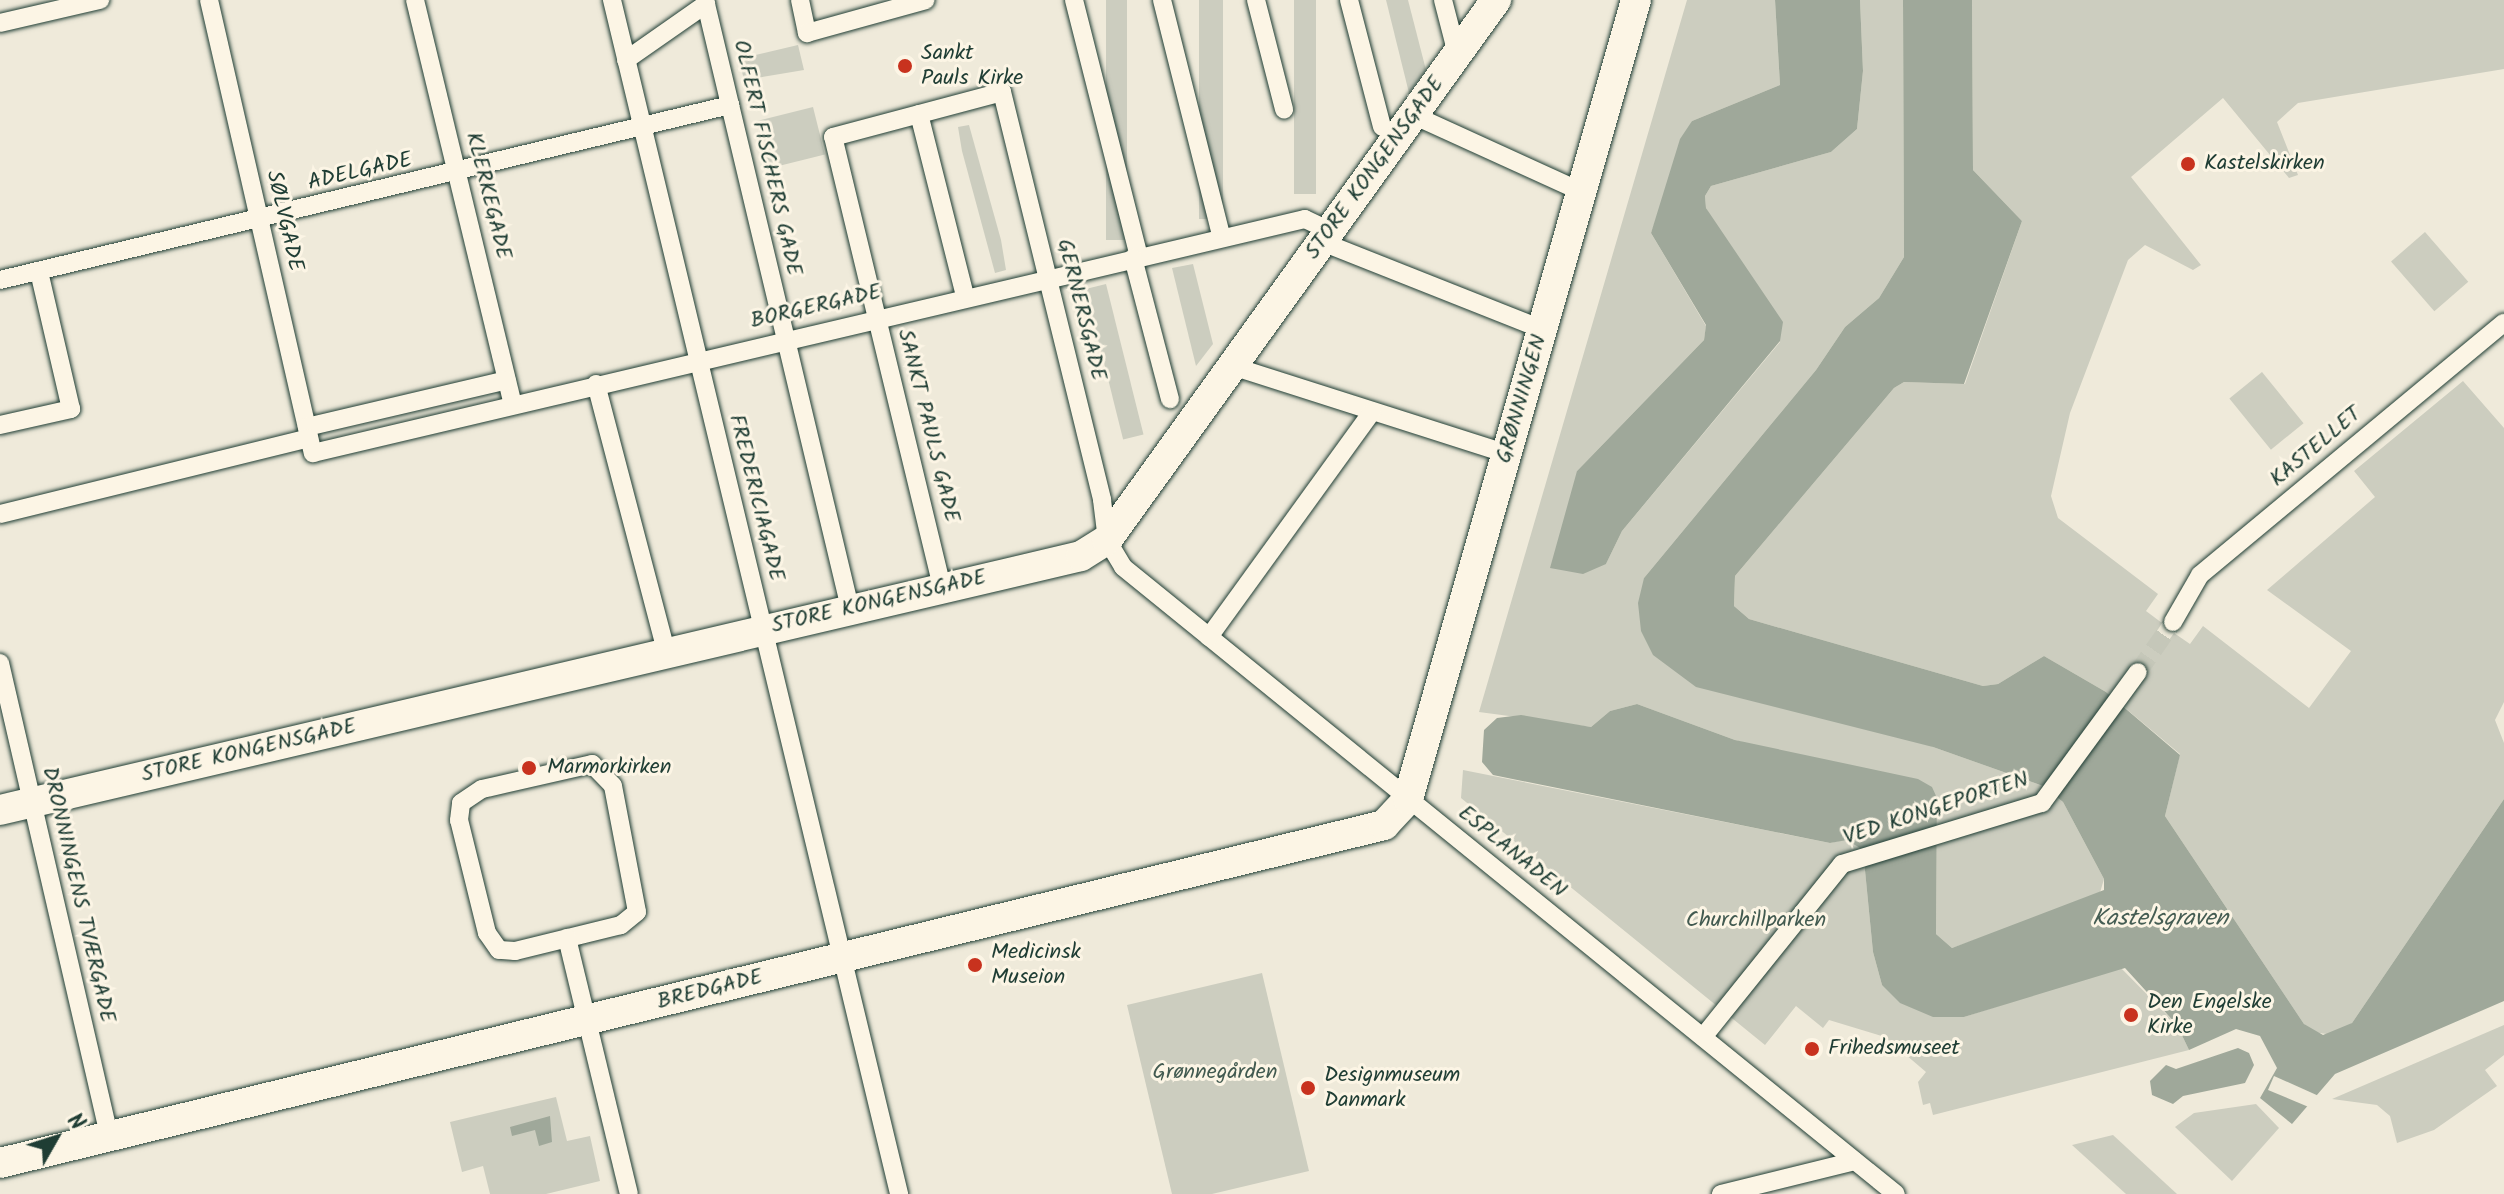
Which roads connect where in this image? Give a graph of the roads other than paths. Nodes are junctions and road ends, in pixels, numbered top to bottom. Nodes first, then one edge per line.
1 (100, 0) edge
2 (209, 0) edge
3 (415, 0) edge
4 (612, 0) edge
5 (800, 0) edge
6 (926, 0) edge
7 (1074, 0) edge
8 (1162, 0) edge
9 (1256, 0) edge
10 (1349, 0) edge
11 (1443, 0) edge
12 (1496, 0) edge
13 (1636, 0) edge
14 (705, 2) edge
15 (0, 23) edge
16 (1457, 54) junction
17 (626, 60) junction
18 (730, 105) junction
19 (1284, 109) dead end
20 (919, 114) junction
21 (1413, 115) junction
22 (642, 126) junction
23 (1382, 127) dead end
24 (458, 173) junction
25 (1582, 192) junction
26 (259, 220) junction
27 (1326, 237) junction
28 (1222, 238) junction
29 (1136, 257) junction
30 (39, 271) junction
31 (1048, 277) junction
32 (0, 280) edge
33 (965, 296) junction
34 (877, 318) junction
35 (2504, 323) edge
36 (1542, 329) junction
37 (786, 340) junction
38 (698, 360) junction
39 (1232, 366) junction
40 (507, 380) junction
41 (596, 384) junction
42 (1170, 399) dead end
43 (513, 404) junction
44 (1372, 412) junction
45 (0, 425) edge
46 (310, 439) junction
47 (1507, 454) junction
48 (0, 514) edge
49 (1107, 540) junction
50 (942, 587) junction
51 (850, 608) junction
52 (2173, 622) tunnel mouth
53 (763, 628) junction
54 (1209, 637) junction
55 (666, 650) junction
56 (0, 663) edge
57 (2138, 672) tunnel mouth
58 (1408, 799) junction
59 (33, 803) junction
60 (0, 810) edge
61 (567, 938) junction
62 (842, 958) junction
63 (585, 1021) junction
64 (1703, 1037) junction
65 (109, 1137) junction
66 (1855, 1161) junction
67 (0, 1163) edge
68 (629, 1194) edge
69 (899, 1194) edge
70 (1721, 1194) edge
71 (1896, 1194) edge

1 - 15 street
2 - 26 street, SØLVGADE
3 - 24 street, KLERKEGADE
4 - 17 street, FREDERICIAGADE
5 - 6 street
7 - 29 street
8 - 28 street
9 - 19 street
10 - 23 street
11 - 16 street
12 - 16 main road, STORE KONGENSGADE
13 - 25 main road, GRØNNINGEN
14 - 17 street
14 - 18 street, OLFERT FISCHERS GADE
16 - 21 main road, STORE KONGENSGADE
17 - 22 street, FREDERICIAGADE
18 - 22 street, ADELGADE
18 - 37 street, OLFERT FISCHERS GADE
20 - 31 street, GERNERSGADE
20 - 33 street
20 - 34 street, SANKT PAULS GADE
21 - 25 street
21 - 27 main road, STORE KONGENSGADE
22 - 24 street, ADELGADE
22 - 38 street, FREDERICIAGADE
24 - 26 street, ADELGADE
24 - 40 street, KLERKEGADE
25 - 36 main road, GRØNNINGEN
26 - 30 street, ADELGADE
26 - 46 street, SØLVGADE
27 - 28 street, BORGERGADE
27 - 36 street, BORGERGADE
27 - 39 main road, STORE KONGENSGADE
28 - 29 street, BORGERGADE
29 - 31 street, BORGERGADE
29 - 42 street
30 - 32 street, ADELGADE
30 - 45 street
31 - 33 street, BORGERGADE
31 - 49 street, GERNERSGADE
33 - 34 street, BORGERGADE
34 - 37 street, BORGERGADE
34 - 50 street, SANKT PAULS GADE
35 - 52 street, KASTELLET
36 - 47 main road, GRØNNINGEN
37 - 38 street, BORGERGADE
37 - 51 street, OLFERT FISCHERS GADE
38 - 41 street, BORGERGADE
38 - 53 street, FREDERICIAGADE
39 - 44 street
39 - 49 main road, STORE KONGENSGADE
40 - 43 street, KLERKEGADE
40 - 46 street, BORGERGADE
41 - 43 street, BORGERGADE
41 - 55 street
43 - 46 street, BORGERGADE
44 - 47 street
44 - 54 street
46 - 48 street, BORGERGADE
47 - 58 main road, GRØNNINGEN
49 - 50 main road, STORE KONGENSGADE
49 - 54 street, ESPLANADEN
50 - 51 main road, STORE KONGENSGADE
51 - 53 main road, STORE KONGENSGADE
53 - 55 main road, STORE KONGENSGADE
53 - 62 street, FREDERICIAGADE
54 - 58 street, ESPLANADEN
55 - 59 main road, STORE KONGENSGADE
56 - 59 street, DRONNINGENS TVÆRGADE
57 - 64 street, VED KONGEPORTEN
58 - 62 main road, BREDGADE
58 - 64 street, ESPLANADEN
59 - 60 main road, STORE KONGENSGADE
59 - 65 street, DRONNINGENS TVÆRGADE
61 - 61 street
61 - 63 street
62 - 63 main road, BREDGADE
62 - 69 street, FREDERICIAGADE
63 - 65 main road, BREDGADE
63 - 68 street
64 - 66 street, ESPLANADEN
65 - 67 main road, BREDGADE
66 - 70 street
66 - 71 street, ESPLANADEN

